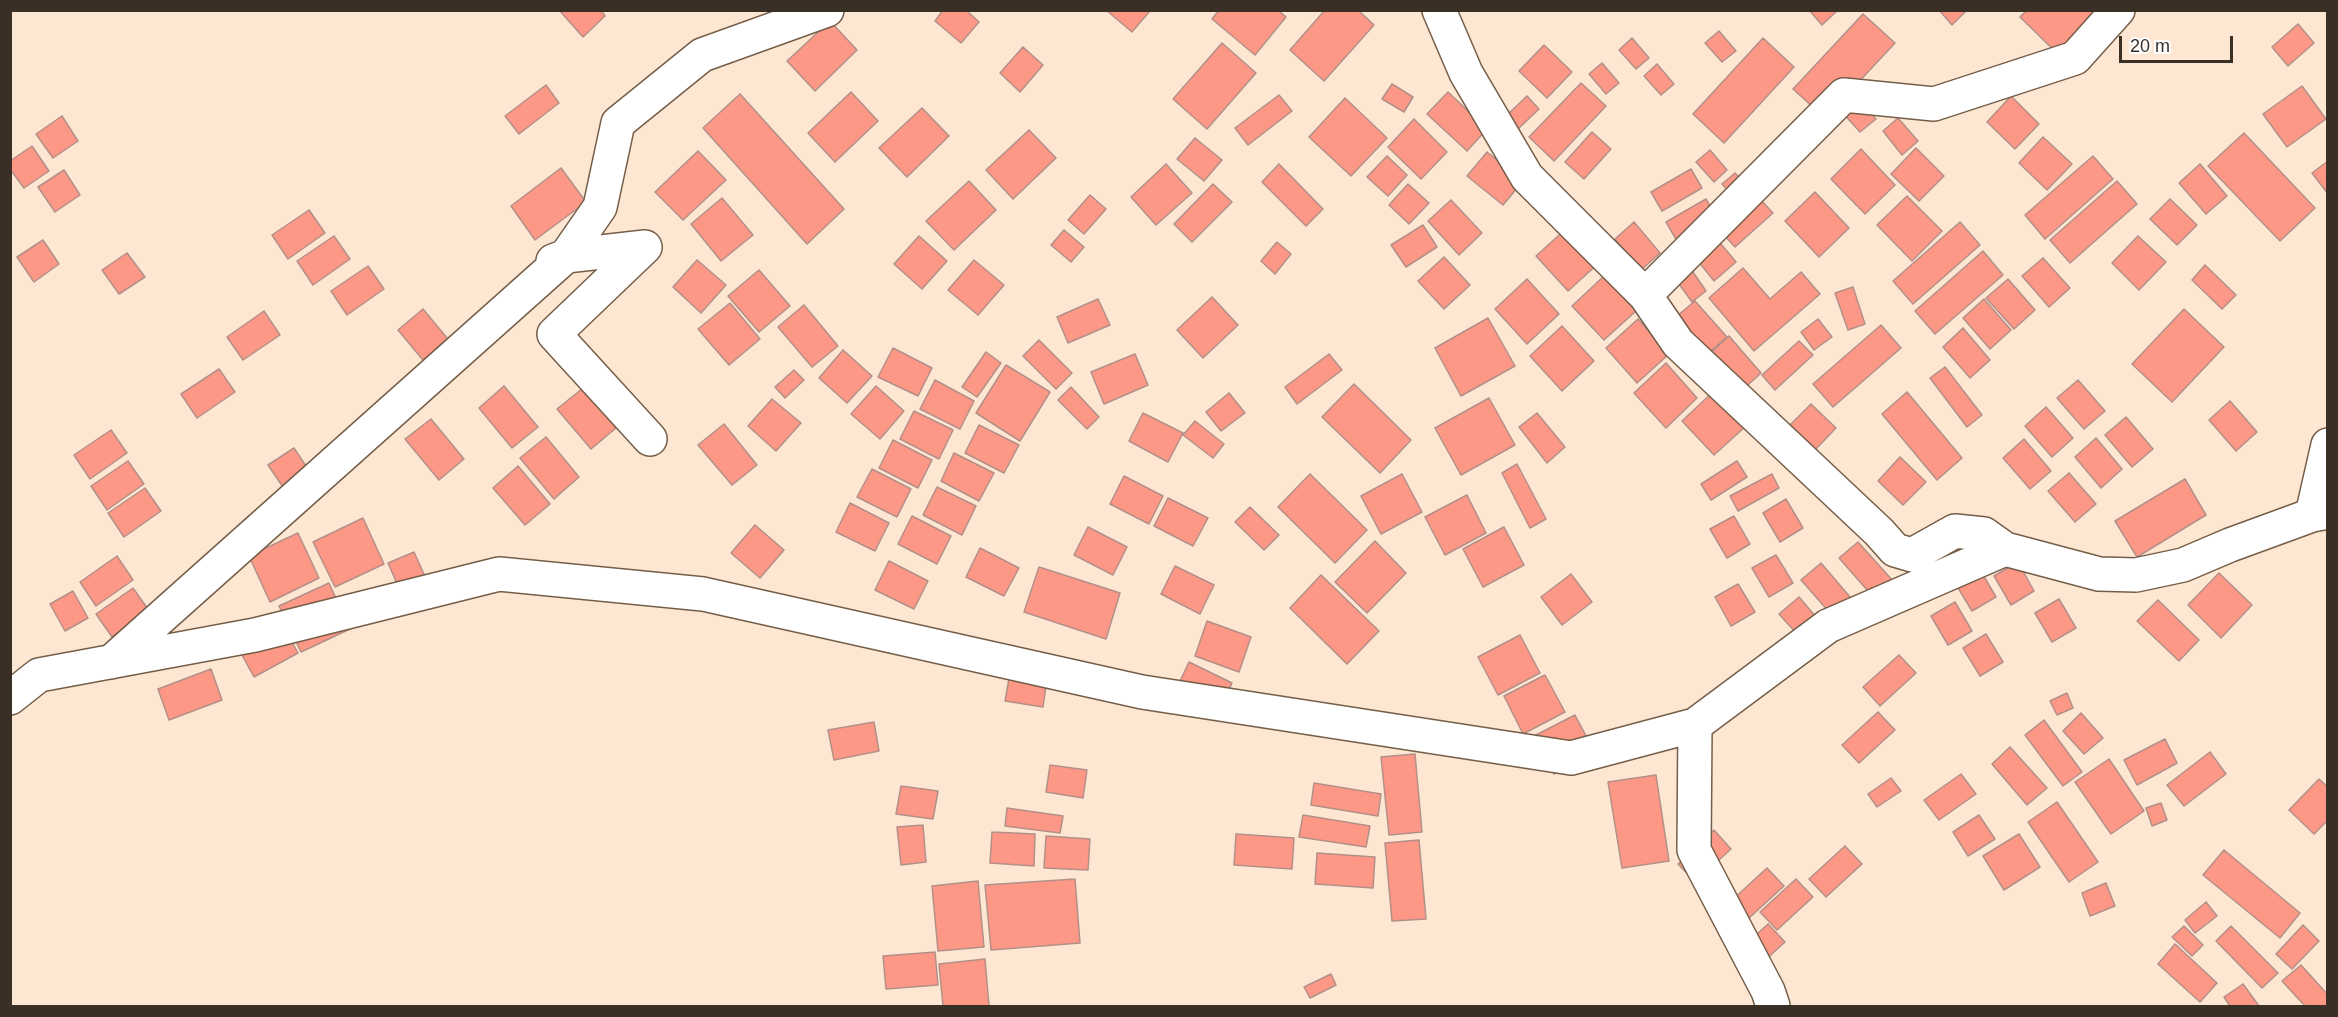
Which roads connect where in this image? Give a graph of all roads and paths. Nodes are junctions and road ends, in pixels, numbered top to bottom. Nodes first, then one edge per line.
1 (827, 10) edge
2 (1439, 10) edge
3 (2118, 10) edge
4 (566, 256) junction
5 (507, 280) dead end
6 (1644, 295) junction
7 (650, 439) dead end
8 (2328, 445) edge
9 (2320, 513) edge
10 (2005, 549) junction
11 (111, 662) junction
12 (10, 698) edge
13 (1695, 725) junction
14 (1773, 1006) edge

1 - 4 street
2 - 6 street
3 - 6 street
4 - 5 street
4 - 7 street
4 - 11 street
6 - 10 street
8 - 9 street
9 - 10 street
10 - 13 street
11 - 12 street
11 - 13 street
13 - 14 street

